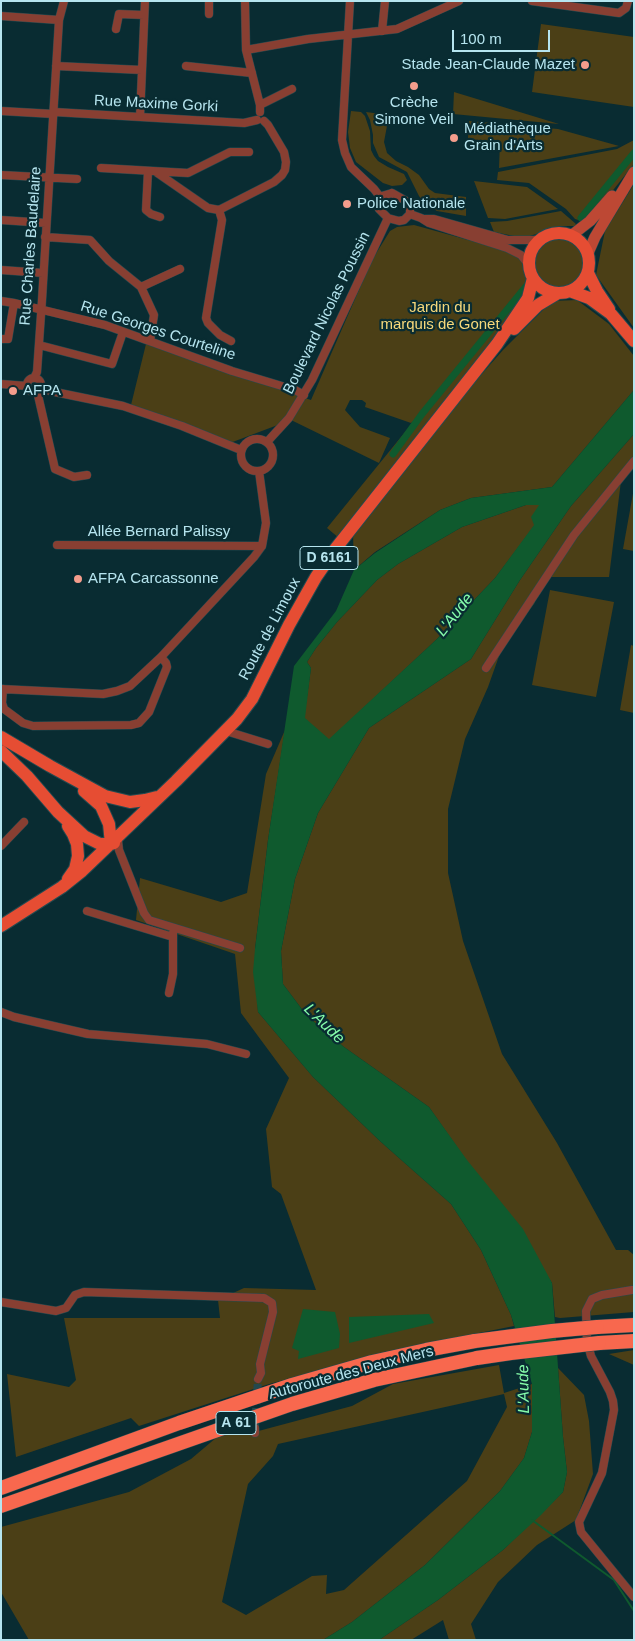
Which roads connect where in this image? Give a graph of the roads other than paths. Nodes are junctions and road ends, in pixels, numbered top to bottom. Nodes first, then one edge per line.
1 (58, 1) edge
2 (64, 1) edge
3 (145, 1) edge
4 (209, 1) edge
5 (244, 1) edge
6 (350, 1) edge
7 (385, 1) edge
8 (459, 1) edge
9 (532, 1) edge
10 (628, 1) edge
11 (209, 14) dead end
12 (144, 15) junction
13 (1, 16) edge
14 (59, 20) junction
15 (116, 29) dead end
16 (382, 31) junction
17 (348, 35) junction
18 (246, 50) junction
19 (56, 66) junction
20 (186, 66) dead end
21 (142, 70) junction
22 (252, 73) junction
23 (292, 89) dead end
24 (1, 111) edge
25 (54, 113) junction
26 (260, 114) junction
27 (140, 117) junction
28 (249, 152) dead end
29 (101, 168) dead end
30 (148, 171) junction
31 (156, 172) junction
32 (634, 172) edge
33 (1, 175) edge
34 (50, 178) junction
35 (77, 179) dead end
36 (380, 198) junction
37 (219, 210) junction
38 (410, 214) junction
39 (160, 216) dead end
40 (388, 218) junction
41 (424, 219) junction
42 (1, 220) edge
43 (46, 223) junction
44 (572, 235) junction
45 (45, 237) junction
46 (539, 240) junction
47 (588, 253) junction
48 (529, 265) junction
49 (180, 269) dead end
50 (1, 270) edge
51 (43, 273) junction
52 (588, 274) junction
53 (533, 278) junction
54 (141, 287) junction
55 (564, 292) junction
56 (1, 301) edge
57 (14, 303) junction
58 (41, 309) junction
59 (611, 314) junction
60 (123, 332) junction
61 (630, 336) edge
62 (1, 338) edge
63 (150, 341) junction
64 (231, 341) dead end
65 (497, 344) junction
66 (39, 345) junction
67 (34, 378) junction
68 (1, 384) edge
69 (27, 386) junction
70 (38, 389) junction
71 (304, 396) junction
72 (267, 442) junction
73 (241, 450) junction
74 (634, 461) edge
75 (259, 471) junction
76 (87, 475) dead end
77 (57, 545) dead end
78 (262, 546) junction
79 (160, 657) junction
80 (486, 668) dead end
81 (2, 689) edge
82 (226, 731) junction
83 (1, 736) edge
84 (268, 744) dead end
85 (1, 751) edge
86 (50, 766) junction
87 (176, 781) junction
88 (159, 796) junction
89 (58, 812) junction
90 (24, 822) dead end
91 (116, 845) junction
92 (1, 846) edge
93 (62, 887) junction
94 (87, 911) dead end
95 (1, 926) edge
96 (173, 928) junction
97 (173, 937) junction
98 (240, 948) dead end
99 (169, 993) dead end
100 (1, 1012) edge
101 (246, 1054) dead end
102 (632, 1290) dead end
103 (1, 1302) edge
104 (634, 1325) edge
105 (634, 1341) edge
106 (258, 1379) tunnel mouth
107 (1, 1488) edge
108 (1, 1506) edge
109 (634, 1597) edge

1 - 14 street
2 - 14 street
3 - 12 street
4 - 11 street
5 - 18 street
6 - 17 street
7 - 16 street
8 - 16 street
9 - 10 street
12 - 15 street
12 - 21 street
13 - 14 street
14 - 19 street, Rue Charles Baudelaire
16 - 17 street
17 - 18 street
17 - 36 street
18 - 22 street
19 - 21 street
19 - 25 street, Rue Charles Baudelaire
20 - 22 street
21 - 27 street
22 - 26 street
23 - 26 street
24 - 25 street, Rue Maxime Gorki
25 - 27 street, Rue Maxime Gorki
25 - 34 street, Rue Charles Baudelaire
26 - 27 street, Rue Maxime Gorki
26 - 37 street
28 - 31 street
29 - 30 street
30 - 31 street
30 - 39 street
31 - 37 street
32 - 44 main road
32 - 47 main road
33 - 34 street
34 - 35 street
34 - 43 street, Rue Charles Baudelaire
36 - 38 street
36 - 40 street
37 - 64 street
38 - 40 street
38 - 41 street
40 - 71 street, Boulevard Nicolas Poussin
41 - 46 street
41 - 48 street
42 - 43 street
43 - 45 street, Rue Charles Baudelaire
44 - 46 main road
44 - 47 main road
45 - 51 street, Rue Charles Baudelaire
45 - 54 street
46 - 48 main road
47 - 52 main road
48 - 53 main road
49 - 54 street
50 - 51 street
51 - 58 street, Rue Charles Baudelaire
52 - 55 main road
52 - 59 main road
53 - 55 main road
53 - 65 main road, D 6161
54 - 63 street
55 - 59 main road
55 - 65 main road, D 6161
56 - 57 street, Rue Georges Courteline
57 - 58 street, Rue Georges Courteline
57 - 62 street
58 - 60 street, Rue Georges Courteline
58 - 66 street, Rue Charles Baudelaire
59 - 61 main road
60 - 63 street, Rue Georges Courteline
60 - 66 street
63 - 71 street, Rue Georges Courteline
65 - 82 main road, Route de Limoux / D 6161
66 - 67 street, Rue Charles Baudelaire
67 - 69 street
67 - 70 street
68 - 69 street
69 - 70 street
70 - 73 street
70 - 76 street
71 - 72 street, Boulevard Nicolas Poussin
72 - 73 street
72 - 75 street
73 - 75 street
74 - 80 street
75 - 78 street
77 - 78 street, Allée Bernard Palissy
78 - 79 street
79 - 81 street
79 - 81 street
82 - 84 street
82 - 87 main road, Route de Limoux / D 6161
83 - 86 main road
85 - 89 main road
86 - 88 main road, D 6161
86 - 91 main road
87 - 88 main road, D 6161
87 - 91 main road, D 6161
88 - 91 main road, D 6161
89 - 91 main road
89 - 93 main road
90 - 92 street
91 - 93 main road
91 - 96 street
93 - 95 main road
94 - 97 street
96 - 97 street
96 - 98 street
97 - 99 street
100 - 101 street
102 - 109 street
103 - 106 street
104 - 107 highway, Autoroute des Deux Mers / A 61, bridge
105 - 108 highway, Autoroute des Deux Mers / A 61, bridge

